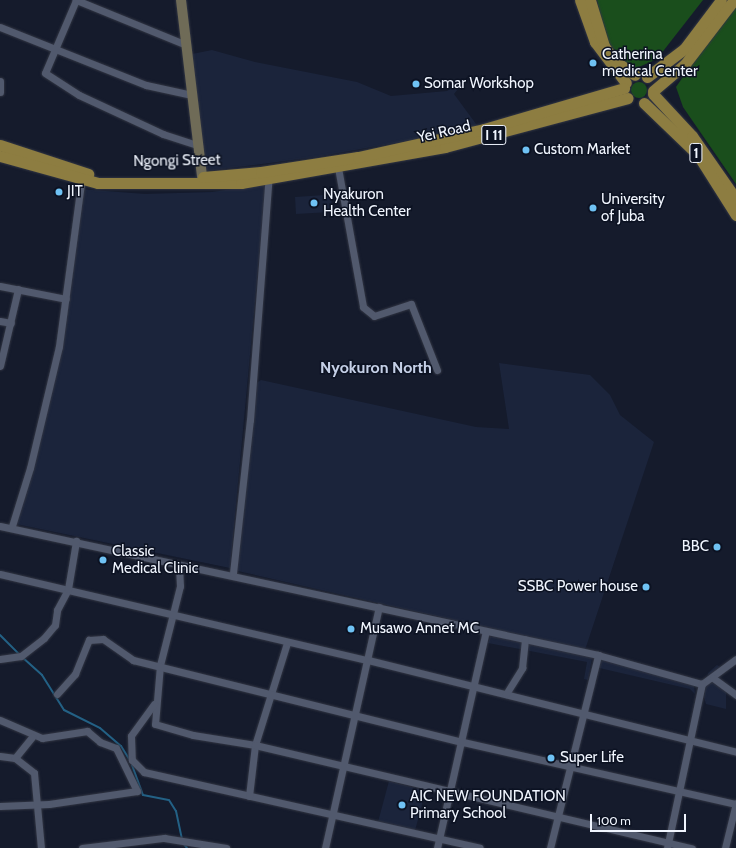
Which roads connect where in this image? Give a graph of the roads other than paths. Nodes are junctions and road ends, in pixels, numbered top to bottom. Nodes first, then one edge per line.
1 (181, 0) edge
2 (580, 0) edge
3 (590, 0) edge
4 (721, 0) edge
5 (734, 0) edge
6 (0, 27) edge
7 (184, 44) junction
8 (56, 51) junction
9 (635, 75) junction
10 (647, 77) junction
11 (0, 81) edge
12 (626, 90) junction
13 (0, 92) edge
14 (653, 92) junction
15 (192, 95) junction
16 (644, 102) junction
17 (0, 145) edge
18 (199, 146) junction
19 (0, 156) edge
20 (358, 161) joint
21 (337, 164) junction
22 (269, 175) junction
23 (82, 177) junction
24 (203, 180) junction
25 (736, 199) edge
26 (736, 215) edge
27 (0, 286) edge
28 (18, 289) junction
29 (66, 299) junction
30 (0, 321) edge
31 (10, 323) junction
32 (0, 366) edge
33 (437, 370) dead end
34 (0, 526) edge
35 (12, 526) junction
36 (76, 541) junction
37 (179, 567) junction
38 (233, 573) junction
39 (0, 574) edge
40 (68, 589) junction
41 (379, 607) junction
42 (173, 615) junction
43 (486, 631) junction
44 (525, 639) junction
45 (286, 642) junction
46 (598, 655) junction
47 (0, 659) edge
48 (736, 659) edge
49 (368, 660) junction
50 (160, 665) junction
51 (713, 678) junction
52 (702, 684) junction
53 (475, 686) junction
54 (57, 694) dead end
55 (271, 694) junction
56 (506, 694) junction
57 (736, 695) edge
58 (154, 704) junction
59 (356, 712) junction
60 (584, 713) junction
61 (0, 720) edge
62 (32, 737) junction
63 (691, 740) junction
64 (463, 742) junction
65 (255, 745) junction
66 (736, 752) edge
67 (0, 756) edge
68 (15, 758) junction
69 (344, 764) junction
70 (570, 765) junction
71 (450, 789) junction
72 (680, 791) junction
73 (249, 796) junction
74 (38, 804) junction
75 (736, 804) edge
76 (0, 806) edge
77 (559, 815) junction
78 (333, 816) junction
79 (438, 839) junction
80 (667, 845) edge
81 (41, 848) edge
82 (82, 848) edge
83 (226, 848) edge
84 (325, 848) edge
85 (437, 848) edge
86 (480, 848) edge
87 (550, 848) edge
88 (692, 848) edge
89 (725, 848) edge

1 - 7 street
2 - 12 main road
3 - 9 main road
4 - 10 main road
5 - 14 main road
6 - 8 street
7 - 8 street
7 - 15 street
8 - 15 street
8 - 18 street
9 - 10 main road
9 - 12 main road
10 - 14 main road, 1
11 - 13 street
12 - 16 main road
12 - 20 main road, Yei Road / I 11
14 - 16 main road
14 - 25 main road, 1
15 - 18 street
16 - 26 main road, 1
17 - 23 main road, Ngongi Street
18 - 24 street
19 - 23 main road, Ngongi Street
20 - 21 main road, Ngongi Street
21 - 22 main road, Ngongi Street
21 - 33 street
22 - 24 main road, Ngongi Street
22 - 38 street
23 - 24 main road, Ngongi Street
23 - 29 street
27 - 28 street
28 - 29 street
28 - 31 street
29 - 35 street
30 - 31 street
31 - 32 street
34 - 35 street
35 - 36 street
36 - 37 street
36 - 40 street
37 - 38 street
37 - 42 street
38 - 41 street
39 - 40 street
40 - 42 street
40 - 47 street
41 - 43 street
41 - 49 street
42 - 45 street
42 - 50 street
43 - 44 street
43 - 53 street
44 - 46 street
44 - 56 street
45 - 49 street
45 - 55 street
46 - 52 street
46 - 60 street
48 - 51 street
49 - 53 street
49 - 59 street
50 - 54 street
50 - 55 street
50 - 58 street
51 - 52 street
51 - 57 street
52 - 63 street
53 - 56 street
53 - 64 street
55 - 59 street
55 - 65 street
56 - 60 street
58 - 65 street
58 - 73 street
59 - 64 street
59 - 69 street
60 - 63 street
60 - 70 street
61 - 62 street
62 - 68 street
62 - 74 street
63 - 66 street
63 - 72 street
64 - 70 street
64 - 71 street
65 - 69 street
65 - 73 street
67 - 68 street
68 - 74 street
69 - 71 street
69 - 78 street
70 - 72 street
70 - 77 street
71 - 77 street
71 - 79 street
72 - 75 street
72 - 80 street
73 - 78 street
74 - 76 street
74 - 81 street
75 - 89 street
77 - 80 street
77 - 87 street
78 - 79 street
78 - 84 street
79 - 85 street
79 - 86 street
80 - 88 street
82 - 83 street

